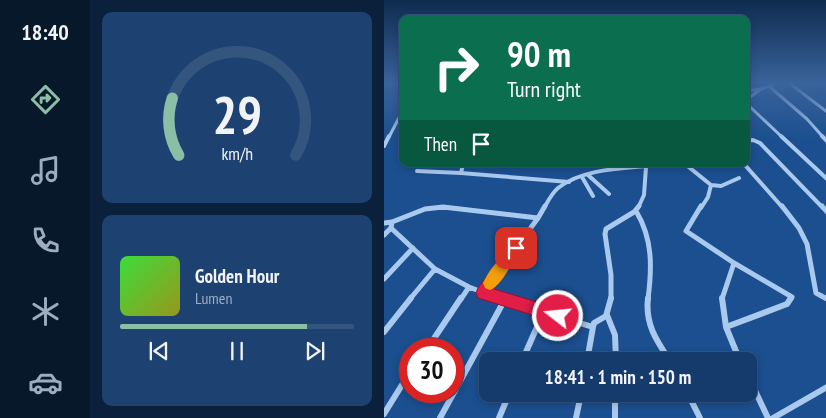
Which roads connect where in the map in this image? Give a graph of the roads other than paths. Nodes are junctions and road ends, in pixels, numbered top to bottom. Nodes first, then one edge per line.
1 (787, 102) edge
2 (813, 102) edge
3 (750, 105) edge
4 (826, 112) edge
5 (399, 118) edge
6 (750, 140) edge
7 (826, 140) edge
8 (384, 146) edge
9 (462, 167) edge
10 (646, 167) joint
11 (689, 167) edge
12 (747, 167) edge
13 (418, 171) dead end
14 (461, 174) junction
15 (588, 176) junction
16 (582, 178) junction
17 (739, 178) dead end
18 (826, 179) edge
19 (569, 182) junction
20 (711, 185) junction
21 (609, 194) dead end
22 (592, 196) dead end
23 (636, 211) junction
24 (826, 212) edge
25 (538, 218) junction
26 (384, 223) edge
27 (392, 225) junction
28 (384, 235) edge
29 (413, 248) junction
30 (734, 263) junction
31 (435, 269) junction
32 (384, 279) edge
33 (469, 287) junction
34 (483, 293) junction
35 (826, 299) edge
36 (504, 300) junction
37 (544, 311) junction
38 (607, 315) junction
39 (593, 327) junction
40 (726, 328) junction
41 (384, 332) edge
42 (434, 338) edge
43 (526, 352) edge
44 (589, 352) edge
45 (616, 352) edge
46 (665, 352) edge
47 (736, 352) edge
48 (826, 387) edge
49 (399, 390) edge
50 (757, 395) edge
51 (506, 402) edge
52 (579, 402) edge
53 (615, 402) edge
54 (692, 402) edge
55 (384, 414) edge
56 (440, 418) edge
57 (499, 418) edge
58 (576, 418) edge
59 (614, 418) edge
60 (700, 418) edge
61 (768, 418) edge
62 (773, 418) edge

1 - 7 street
2 - 4 street
3 - 18 street
5 - 8 street
6 - 24 street
9 - 14 street
10 - 15 street
10 - 23 street
11 - 20 street
12 - 35 street
13 - 14 street
14 - 19 street
15 - 16 street
15 - 21 street
16 - 19 street
16 - 22 street
17 - 20 street
19 - 25 street
20 - 30 street
23 - 38 street
23 - 46 street
25 - 27 street
25 - 34 street
26 - 27 street
27 - 28 street
27 - 29 street
29 - 31 street
29 - 32 street
30 - 40 street
30 - 40 street
31 - 33 street
31 - 41 street
33 - 34 street
33 - 42 street
34 - 36 street
36 - 37 street
36 - 56 street
37 - 39 street
37 - 43 street
38 - 39 street
38 - 45 street
39 - 44 street
40 - 47 street
48 - 62 street
49 - 55 street
50 - 61 street
51 - 57 street
52 - 58 street
53 - 59 street
54 - 60 street

